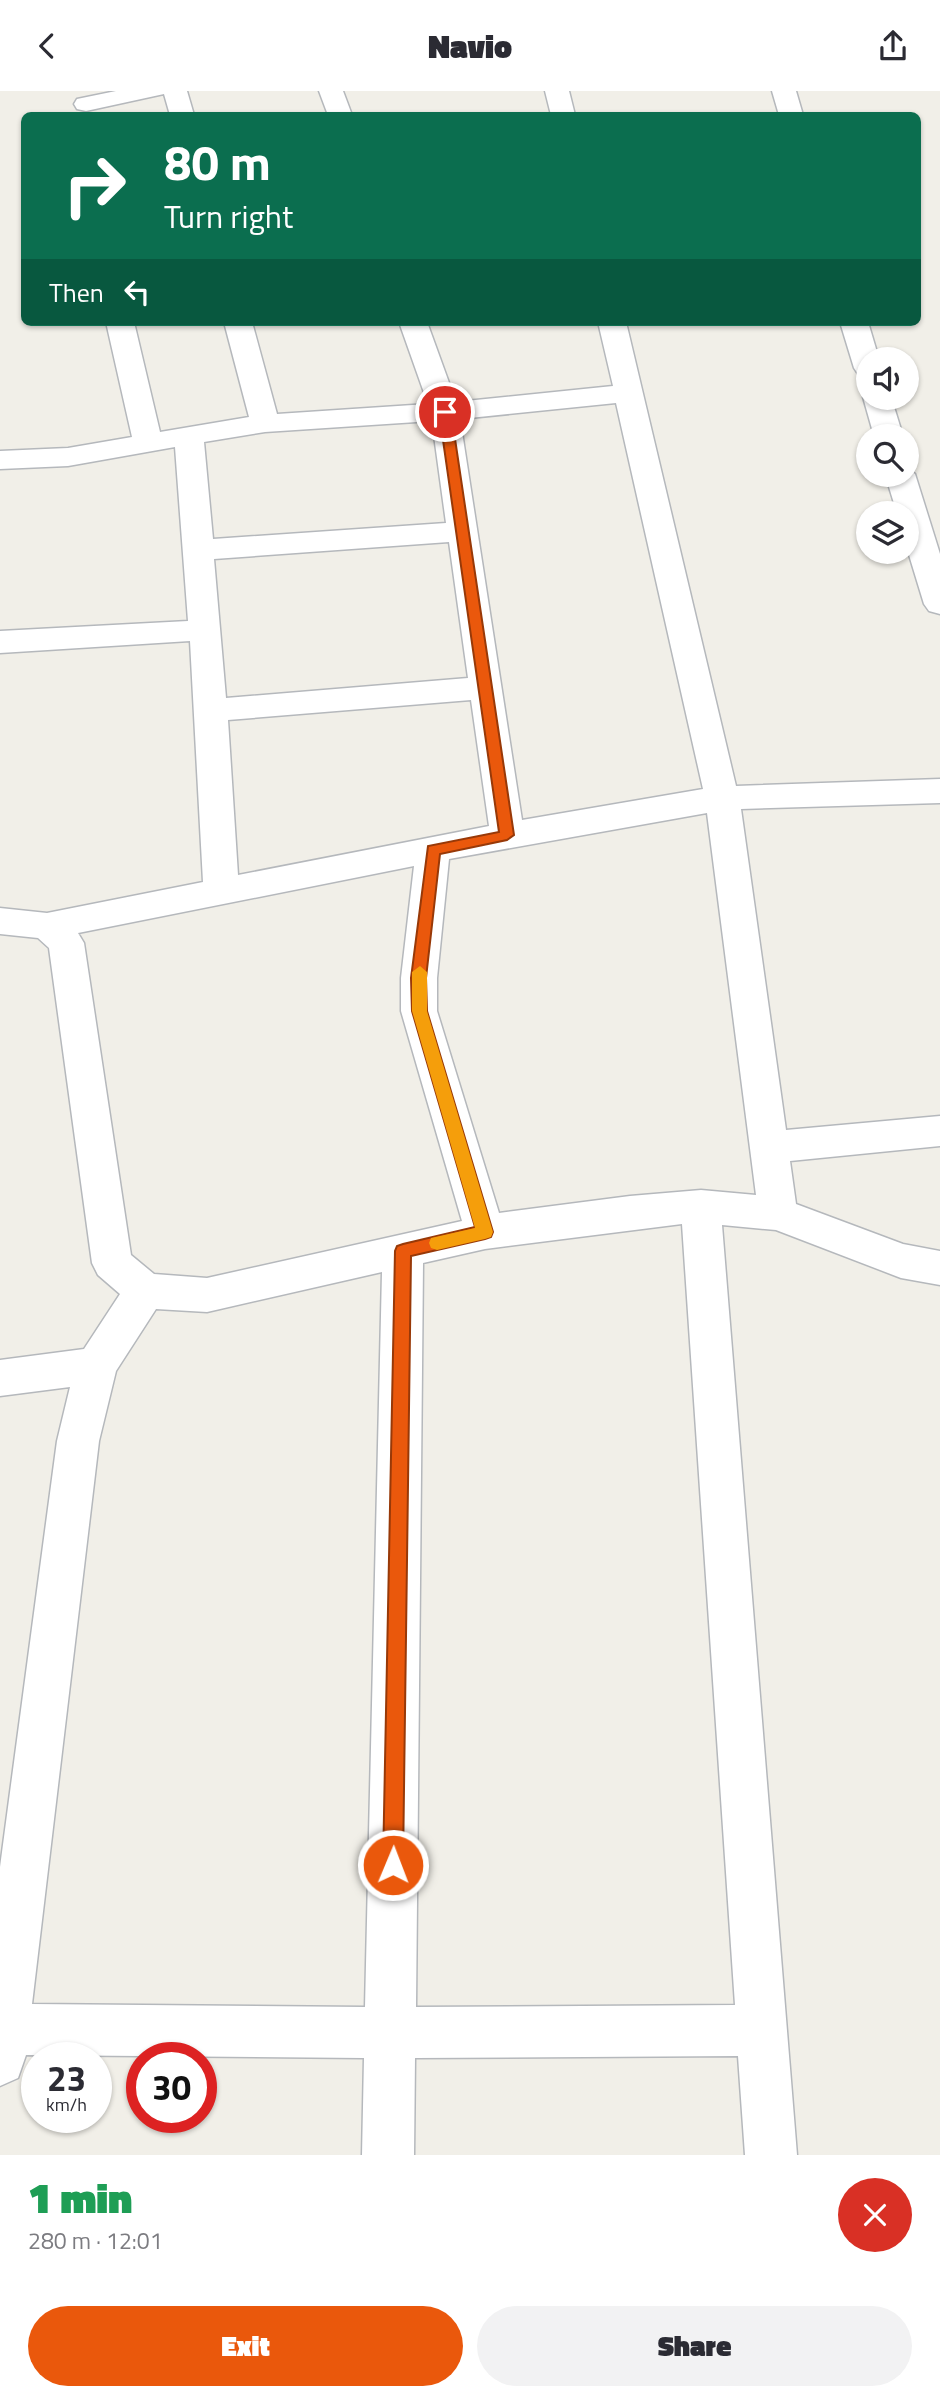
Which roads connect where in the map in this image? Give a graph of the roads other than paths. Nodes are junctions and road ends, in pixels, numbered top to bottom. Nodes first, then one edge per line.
1 (154, 91) edge
2 (175, 91) edge
3 (331, 91) edge
4 (557, 91) edge
5 (783, 91) edge
6 (86, 103) edge
7 (180, 112) edge
8 (339, 112) edge
9 (562, 112) edge
10 (790, 112) edge
11 (121, 326) edge
12 (239, 326) edge
13 (414, 326) edge
14 (613, 326) edge
15 (855, 326) edge
16 (862, 347) edge
17 (628, 393) junction
18 (445, 412) junction
19 (265, 423) junction
20 (189, 436) junction
21 (148, 444) junction
22 (0, 460) edge
23 (904, 487) edge
24 (463, 531) junction
25 (198, 550) junction
26 (940, 604) edge
27 (204, 630) junction
28 (0, 642) edge
29 (486, 688) junction
30 (211, 710) junction
31 (940, 790) edge
32 (722, 798) junction
33 (507, 835) junction
34 (433, 850) junction
35 (221, 892) junction
36 (0, 921) edge
37 (47, 926) junction
38 (940, 1131) edge
39 (769, 1147) junction
40 (701, 1206) junction
41 (778, 1215) junction
42 (485, 1232) junction
43 (403, 1251) junction
44 (940, 1268) edge
45 (145, 1291) junction
46 (96, 1366) junction
47 (0, 1378) edge
48 (12, 1868) edge
49 (763, 2030) junction
50 (390, 2032) junction
51 (2, 2044) edge
52 (388, 2155) edge
53 (771, 2155) edge

1 - 6 street
2 - 7 street
3 - 8 street
4 - 9 street
5 - 10 street
11 - 21 street
12 - 19 street
13 - 18 street
14 - 17 street
15 - 16 street
17 - 18 street
17 - 32 street
18 - 19 street
18 - 24 street
19 - 20 street
20 - 21 street
20 - 25 street
21 - 22 street
23 - 26 street
24 - 25 street
24 - 29 street
25 - 27 street
27 - 28 street
27 - 30 street
29 - 30 street
29 - 33 street
30 - 35 street
31 - 32 street
32 - 33 street
32 - 39 street
33 - 34 street
34 - 35 street
34 - 42 street
35 - 37 street
36 - 37 street
37 - 45 street
38 - 39 street
39 - 41 street
40 - 41 street
40 - 42 street
40 - 49 street
41 - 44 street
42 - 43 street
43 - 45 street
43 - 50 street
45 - 46 street
46 - 47 street
46 - 48 street
48 - 51 street
49 - 50 street
49 - 53 street
50 - 51 street
50 - 52 street

